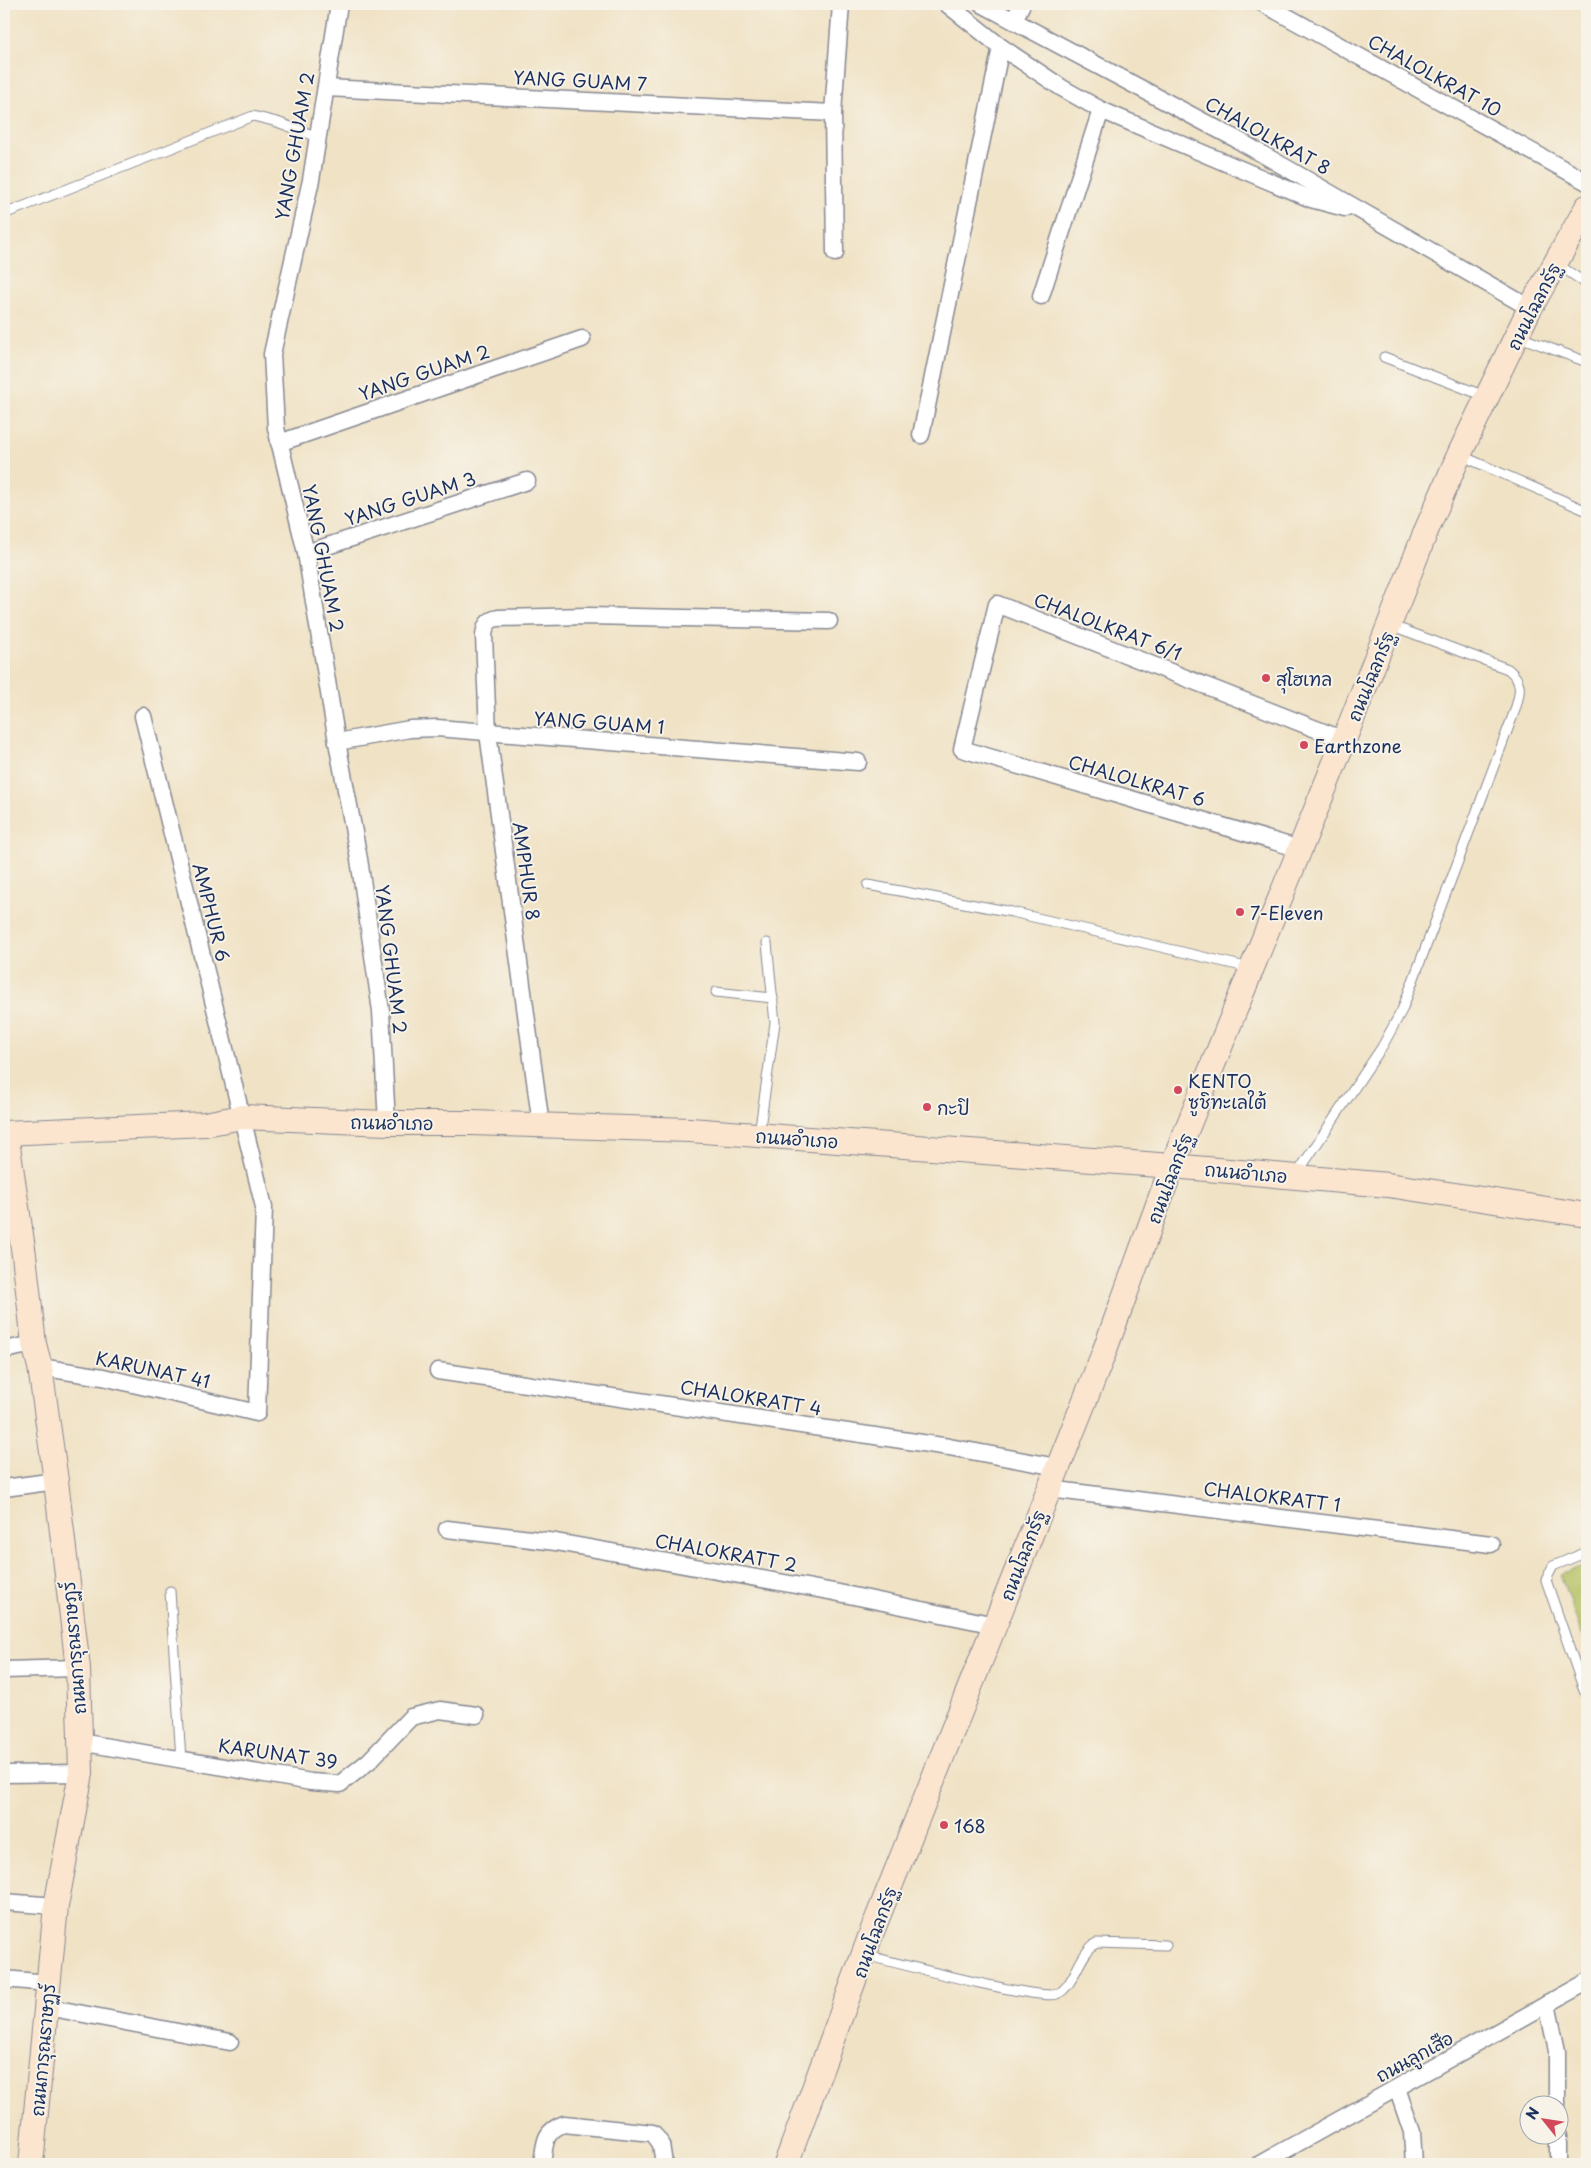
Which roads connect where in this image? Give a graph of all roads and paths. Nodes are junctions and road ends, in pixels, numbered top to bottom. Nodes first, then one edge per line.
1 (339, 4) edge
2 (841, 4) edge
3 (947, 4) edge
4 (982, 4) edge
5 (1022, 4) edge
6 (1264, 4) edge
7 (1014, 20) junction
8 (1000, 47) junction
9 (326, 88) junction
10 (1101, 110) junction
11 (833, 113) junction
12 (318, 137) junction
13 (1587, 182) edge
14 (1587, 207) edge
15 (4, 214) edge
16 (1368, 214) junction
17 (835, 253) dead end
18 (1555, 263) junction
19 (1587, 284) edge
20 (1040, 296) dead end
21 (1530, 308) junction
22 (1517, 336) junction
23 (582, 339) dead end
24 (1384, 357) dead end
25 (1587, 362) edge
26 (1488, 397) junction
27 (921, 435) dead end
28 (279, 443) junction
29 (1459, 454) junction
30 (527, 481) dead end
31 (1587, 510) edge
32 (306, 553) junction
33 (829, 621) dead end
34 (1390, 625) junction
35 (143, 716) dead end
36 (488, 733) junction
37 (1344, 740) junction
38 (337, 742) junction
39 (962, 749) joint
40 (858, 762) dead end
41 (1300, 849) junction
42 (868, 884) dead end
43 (767, 943) dead end
44 (1252, 969) junction
45 (716, 992) dead end
46 (773, 998) junction
47 (242, 1117) junction
48 (388, 1124) junction
49 (541, 1125) junction
50 (4, 1131) edge
51 (758, 1135) junction
52 (1172, 1166) junction
53 (1295, 1177) junction
54 (1587, 1215) edge
55 (34, 1344) junction
56 (4, 1350) edge
57 (40, 1367) junction
58 (438, 1371) dead end
59 (257, 1413) joint
60 (1057, 1467) junction
61 (56, 1481) junction
62 (4, 1488) edge
63 (1048, 1489) junction
64 (447, 1530) dead end
65 (1491, 1544) dead end
66 (1587, 1552) edge
67 (170, 1591) dead end
68 (995, 1625) junction
69 (78, 1668) junction
70 (4, 1670) edge
71 (1587, 1699) edge
72 (476, 1715) dead end
73 (80, 1742) junction
74 (182, 1759) junction
75 (81, 1773) junction
76 (4, 1774) edge
77 (4, 1902) edge
78 (56, 1906) junction
79 (1166, 1945) dead end
80 (865, 1955) junction
81 (4, 1979) edge
82 (1587, 1982) edge
83 (48, 1984) junction
84 (1547, 2004) junction
85 (48, 2007) junction
86 (230, 2042) dead end
87 (1397, 2088) junction
88 (1557, 2096) edge
89 (1558, 2146) edge
90 (30, 2164) edge
91 (542, 2164) edge
92 (664, 2164) edge
93 (786, 2164) edge
94 (1260, 2164) edge
95 (1414, 2164) edge
96 (1558, 2164) edge

1 - 9 street, YANG GHUAM 2
2 - 11 street
3 - 8 street
4 - 7 street, CHALOLKRAT 8
5 - 7 street
6 - 13 street, CHALOLKRAT 10
7 - 16 street, CHALOLKRAT 8
8 - 10 street
8 - 27 street
9 - 11 street, YANG GUAM 7
9 - 12 street, YANG GHUAM 2
10 - 16 street
10 - 20 street
11 - 17 street
12 - 15 lane
12 - 28 street, YANG GHUAM 2
14 - 18 street, ถนนโฉลกรัฐ
16 - 21 street, CHALOLKRAT 8
18 - 19 lane
18 - 21 street, ถนนโฉลกรัฐ
21 - 22 street, ถนนโฉลกรัฐ
22 - 25 lane
22 - 26 street, ถนนโฉลกรัฐ
23 - 28 street, YANG GUAM 2
24 - 26 lane
26 - 29 street, ถนนโฉลกรัฐ
28 - 32 street, YANG GHUAM 2
29 - 31 lane
29 - 34 street, ถนนโฉลกรัฐ
30 - 32 street, YANG GUAM 3
32 - 38 street, YANG GHUAM 2
33 - 36 street, AMPHUR 8
34 - 37 street, ถนนโฉลกรัฐ
34 - 53 lane
35 - 47 street, AMPHUR 6
36 - 38 street, YANG GUAM 1
36 - 40 street, YANG GUAM 1
36 - 49 street, AMPHUR 8
37 - 39 street, CHALOLKRAT 6/1
37 - 41 street, ถนนโฉลกรัฐ
38 - 48 street, YANG GHUAM 2
39 - 41 street, CHALOLKRAT 6
41 - 44 street, ถนนโฉลกรัฐ
42 - 44 lane
43 - 46 lane
44 - 52 street, ถนนโฉลกรัฐ
45 - 46 lane
46 - 51 lane
47 - 48 street, ถนนอำเภอ
47 - 50 street, ถนนอำเภอ
47 - 59 street, AMPHUR 6
48 - 49 street, ถนนอำเภอ
49 - 51 street, ถนนอำเภอ
50 - 55 street, ถนนการุณราษฏร์
51 - 52 street, ถนนอำเภอ
52 - 53 street, ถนนอำเภอ
52 - 60 street, ถนนโฉลกรัฐ
53 - 54 street, ถนนอำเภอ
55 - 56 street
55 - 57 street, ถนนการุณราษฏร์
57 - 59 street, KARUNAT 41
57 - 61 street, ถนนการุณราษฏร์
58 - 60 street, CHALOKRATT 4
60 - 63 street, ถนนโฉลกรัฐ
61 - 62 street
61 - 69 street, ถนนการุณราษฏร์
63 - 65 street, CHALOKRATT 1
63 - 68 street, ถนนโฉลกรัฐ
64 - 68 street, CHALOKRATT 2
66 - 71 lane
67 - 74 lane
68 - 80 street, ถนนโฉลกรัฐ
69 - 70 street
69 - 73 street, ถนนการุณราษฏร์
72 - 74 street, KARUNAT 39
73 - 74 street, KARUNAT 39
73 - 75 street, ถนนการุณราษฏร์
75 - 76 street
75 - 78 street, ถนนการุณราษฏร์
77 - 78 street
78 - 83 street, ถนนการุณราษฏร์
79 - 80 lane
80 - 93 street, ถนนโฉลกรัฐ
81 - 83 street
82 - 84 street, ถนนลูกเสือ
83 - 85 street, ถนนการุณราษฏร์
84 - 87 street, ถนนลูกเสือ
84 - 88 street
85 - 86 street
85 - 90 street, ถนนการุณราษฏร์
87 - 94 street, ถนนลูกเสือ
87 - 95 street
89 - 96 street
91 - 92 street

